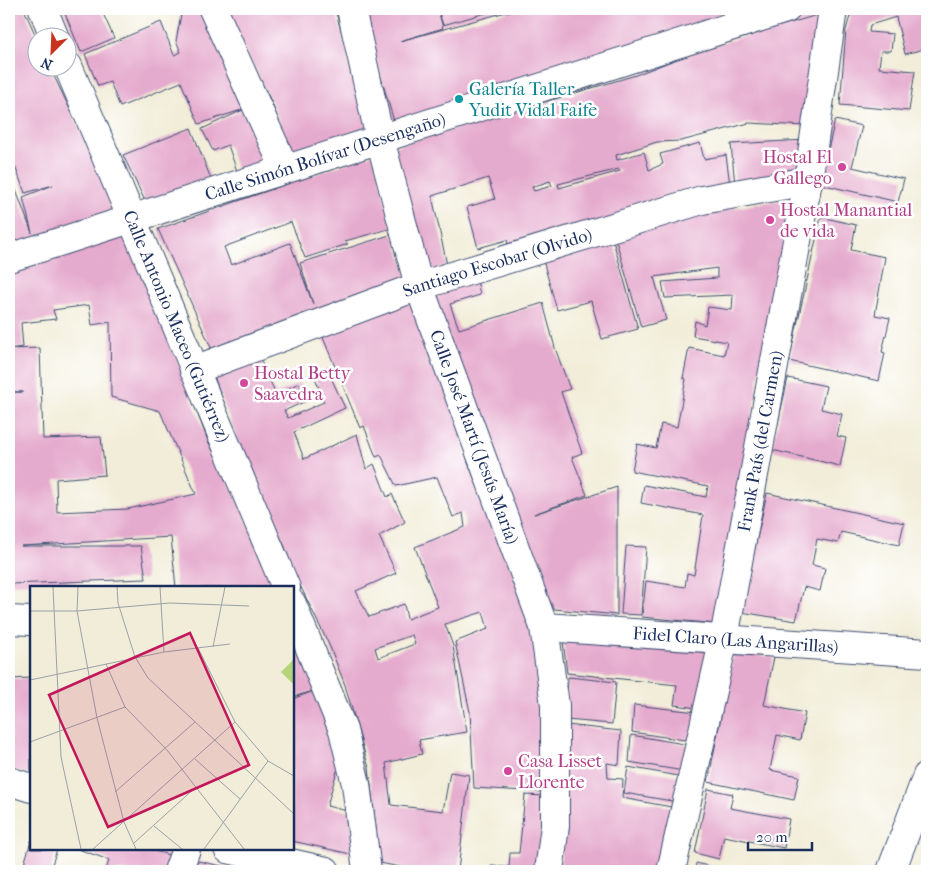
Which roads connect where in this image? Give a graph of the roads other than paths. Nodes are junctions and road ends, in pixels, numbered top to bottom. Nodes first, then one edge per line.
1 (43, 9) edge
2 (213, 9) edge
3 (351, 9) edge
4 (786, 9) edge
5 (833, 9) edge
6 (51, 28) edge
7 (73, 78) edge
8 (380, 139) junction
9 (285, 170) junction
10 (808, 181) junction
11 (133, 218) junction
12 (9, 258) edge
13 (419, 286) junction
14 (194, 370) junction
15 (285, 586) edge
16 (294, 609) edge
17 (9, 620) edge
18 (30, 621) edge
19 (544, 627) junction
20 (724, 638) junction
21 (927, 654) edge
22 (927, 776) edge
23 (9, 781) edge
24 (30, 788) edge
25 (186, 850) edge
26 (232, 850) edge
27 (178, 871) edge
28 (326, 871) edge
29 (367, 871) edge
30 (549, 871) edge
31 (671, 871) edge
32 (891, 871) edge

1 - 6 street
2 - 9 street
3 - 8 street, Calle José Martí (Jesús María)
4 - 8 street, Calle Simón Bolívar (Desengaño)
5 - 10 street, Frank País (del Carmen)
7 - 11 street, Calle Antonio Maceo (Gutiérrez)
8 - 9 street, Calle Simón Bolívar (Desengaño)
8 - 13 street, Calle José Martí (Jesús María)
9 - 11 street, Calle Simón Bolívar (Desengaño)
10 - 13 street, Santiago Escobar (Olvido)
10 - 20 street, Frank País (del Carmen)
11 - 12 street, Calle Simón Bolívar (Desengaño)
11 - 14 street, Calle Antonio Maceo (Gutiérrez)
13 - 14 street, Santiago Escobar (Olvido)
13 - 19 street, Calle José Martí (Jesús María)
14 - 15 street, Calle Antonio Maceo (Gutiérrez)
16 - 29 street
17 - 18 street
19 - 20 street, Fidel Claro (Las Angarillas)
19 - 30 street, Calle José Martí (Jesús María)
20 - 21 street, Fidel Claro (Las Angarillas)
20 - 31 street, Frank País (del Carmen)
22 - 32 street
23 - 24 street
25 - 27 street
26 - 28 street

